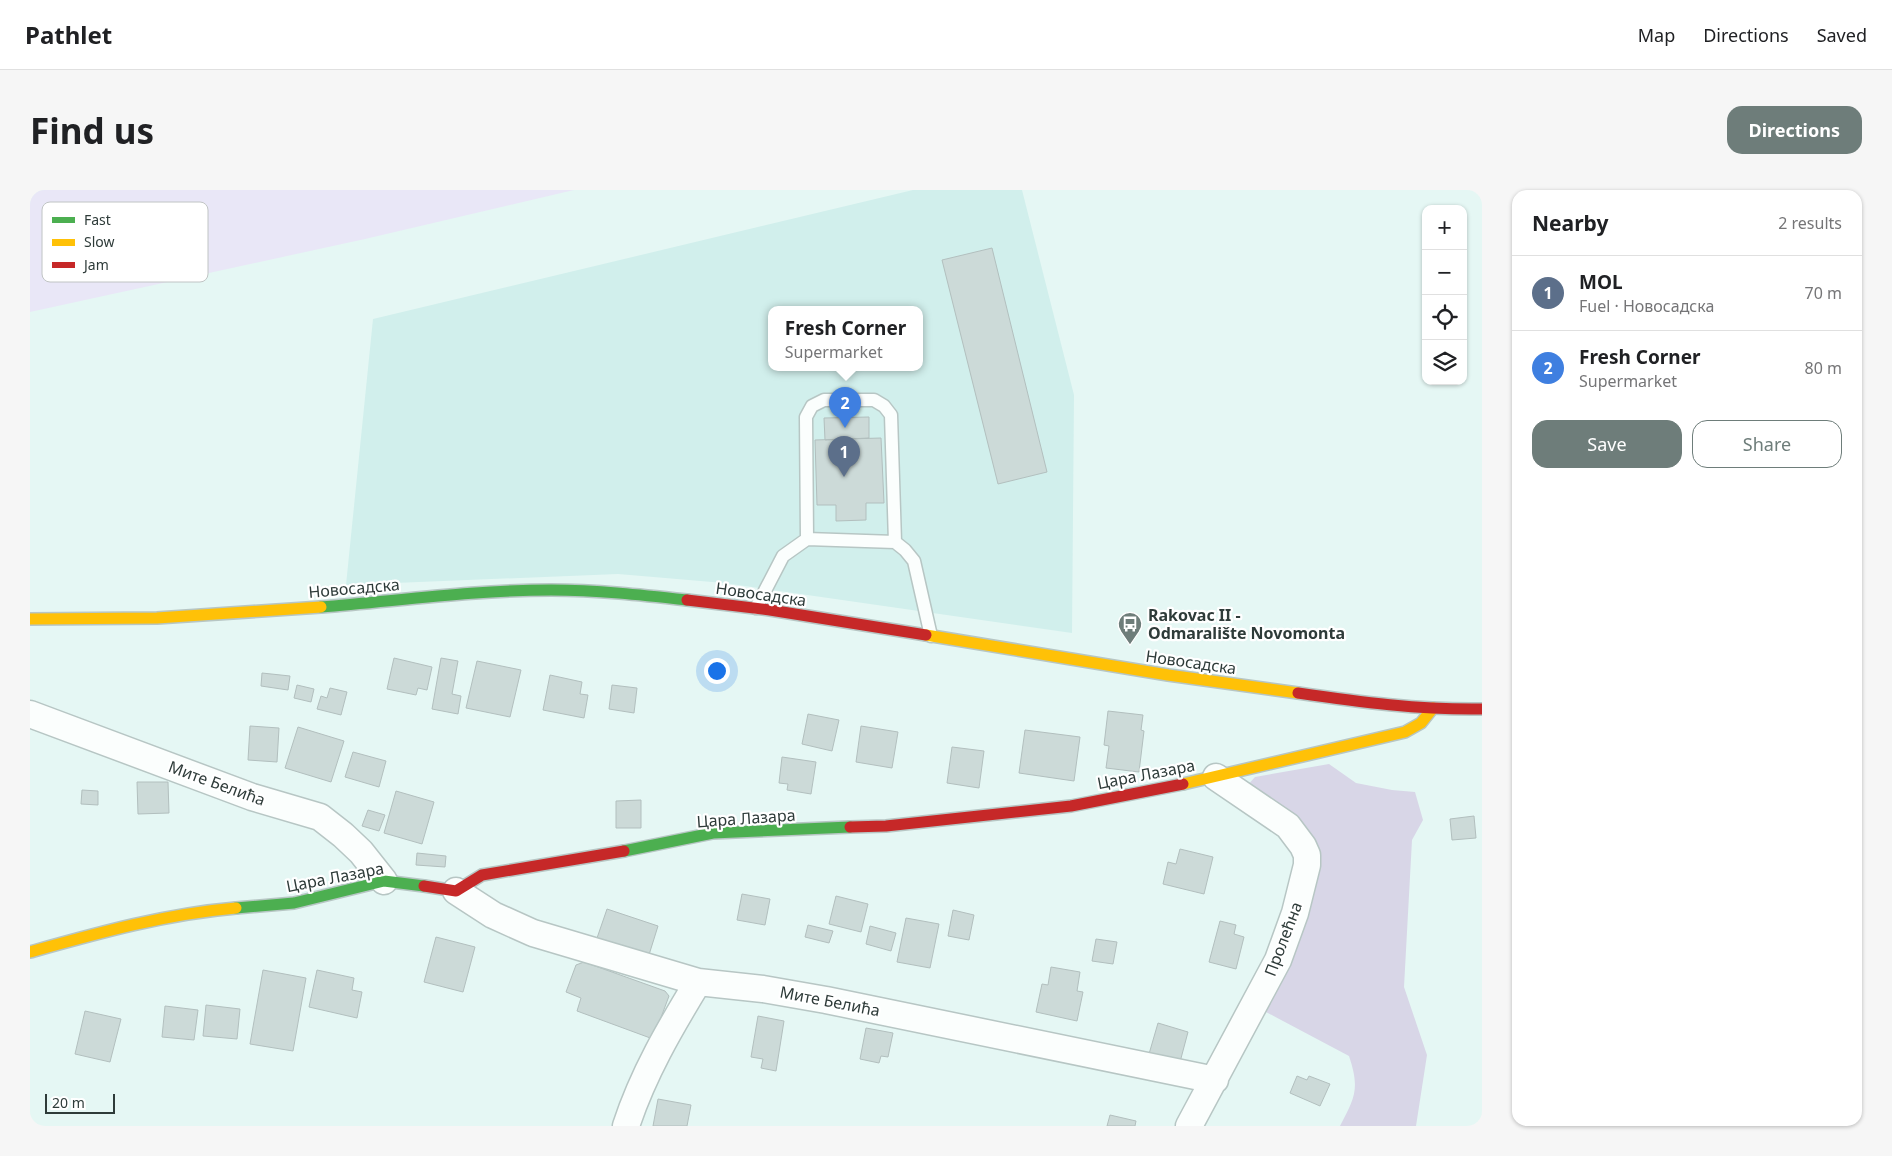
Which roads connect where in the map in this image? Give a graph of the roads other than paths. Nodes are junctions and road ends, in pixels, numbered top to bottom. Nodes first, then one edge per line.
1 (807, 539) junction
2 (895, 542) junction
3 (756, 608) junction
4 (30, 619) edge
5 (931, 636) junction
6 (1433, 708) junction
7 (1482, 709) edge
8 (30, 714) edge
9 (1216, 777) junction
10 (384, 881) junction
11 (456, 891) junction
12 (30, 952) edge
13 (698, 982) junction
14 (1215, 1080) junction
15 (626, 1126) edge
16 (1189, 1126) edge

1 - 2 lane
1 - 2 lane
1 - 3 lane
2 - 5 lane
3 - 4 main road, Новосадска
3 - 5 main road, Новосадска
5 - 6 main road, Новосадска
6 - 7 main road, Новосадска
6 - 9 main road, Цара Лазара
8 - 10 street, Мите Белића
9 - 11 main road, Цара Лазара
9 - 14 street, Пролећна
10 - 11 main road, Цара Лазара
10 - 12 main road, Цара Лазара
11 - 13 street, Мите Белића
13 - 14 street, Мите Белића
13 - 15 street
14 - 16 street, Пролећна

